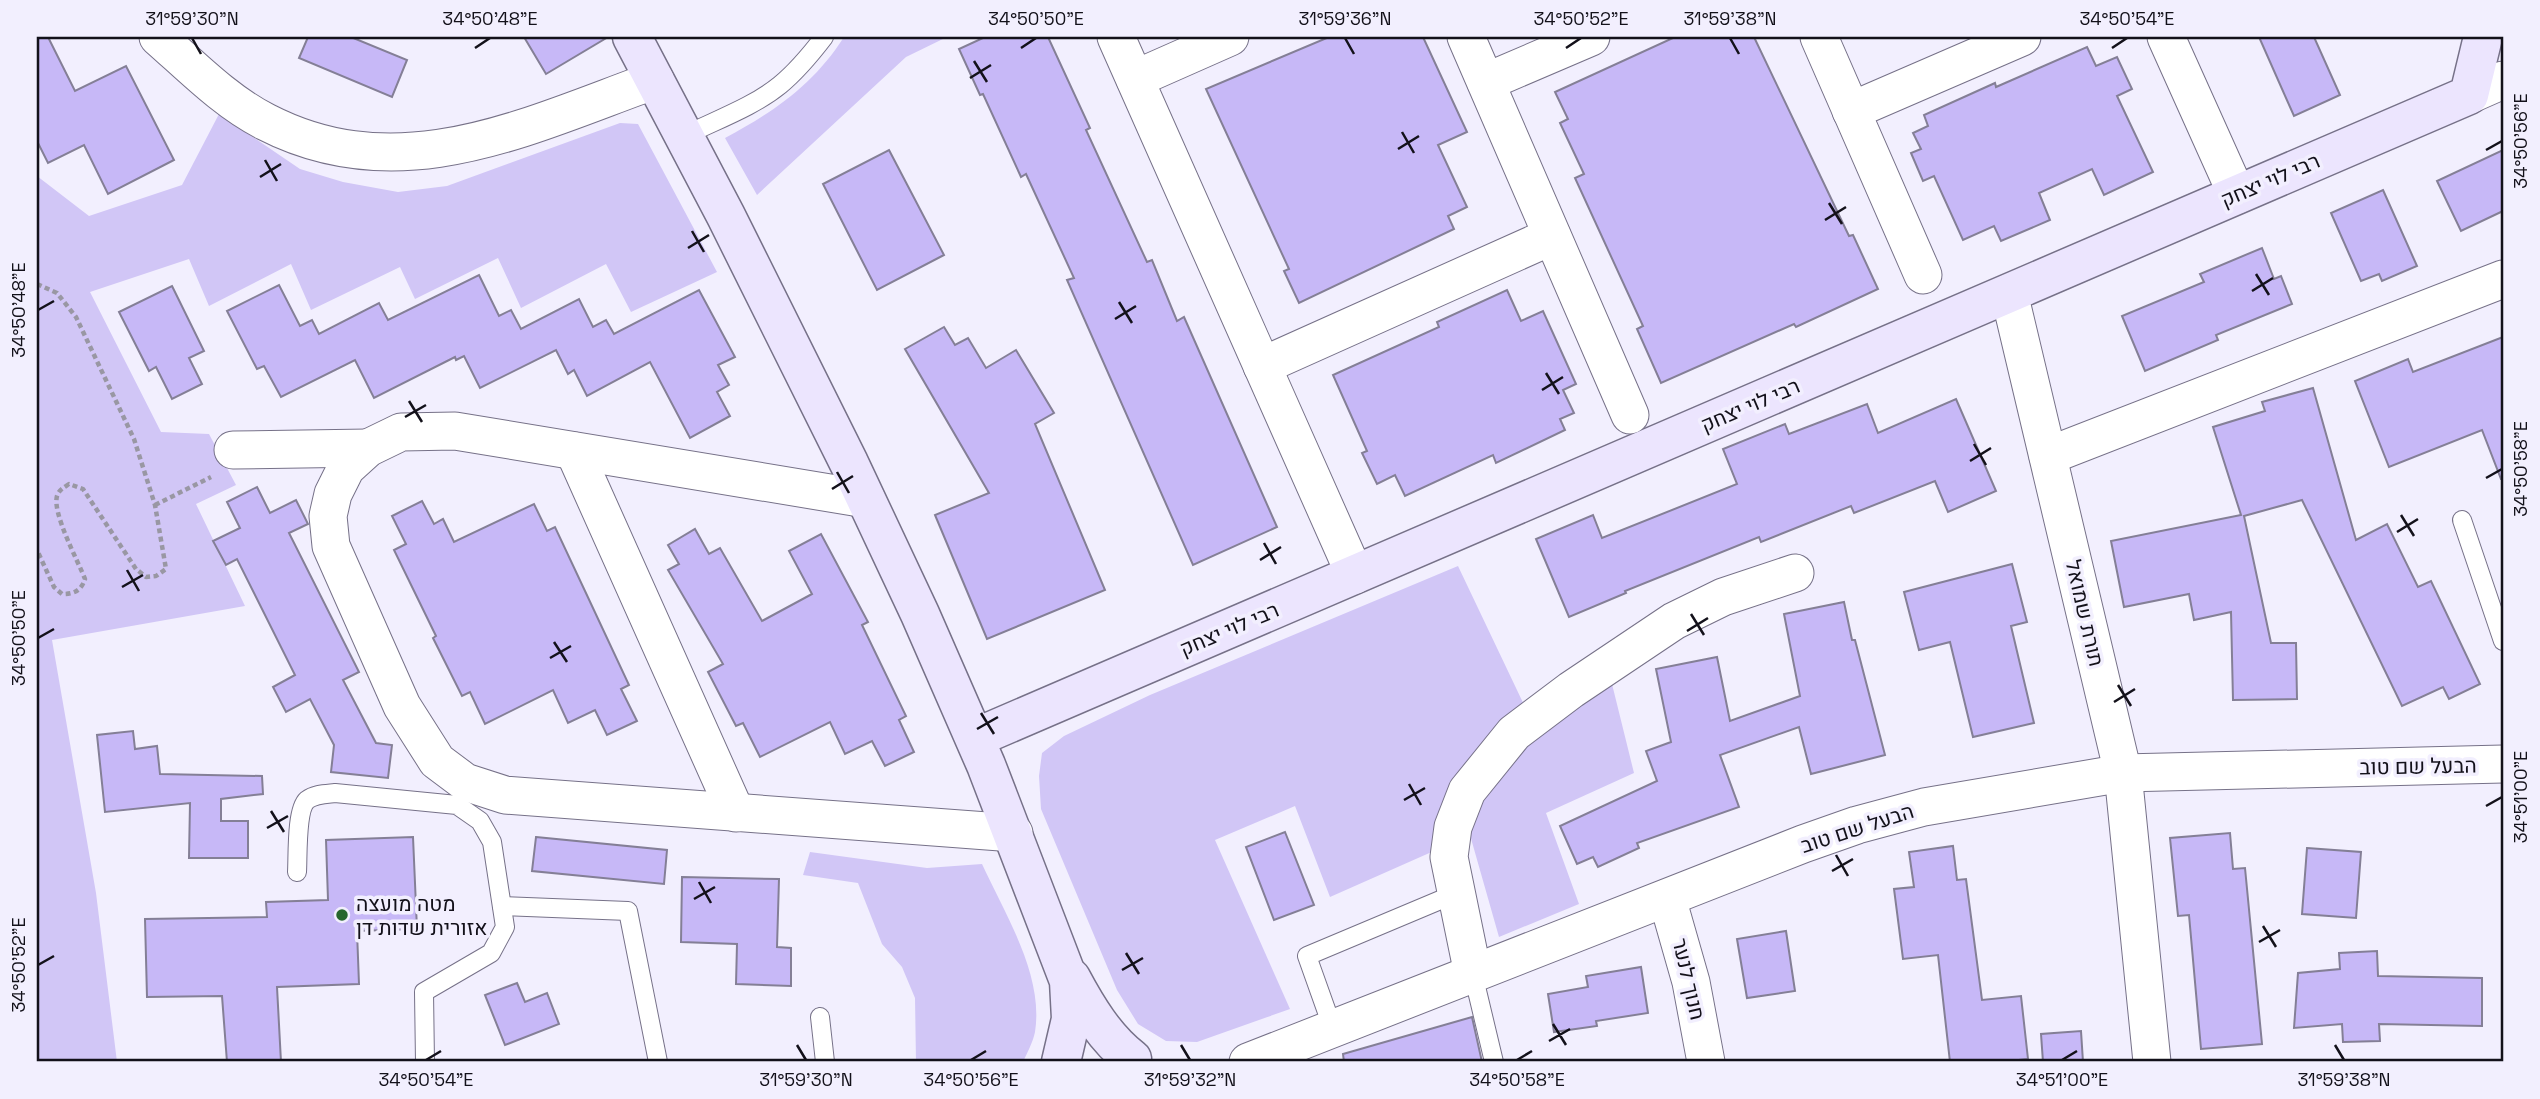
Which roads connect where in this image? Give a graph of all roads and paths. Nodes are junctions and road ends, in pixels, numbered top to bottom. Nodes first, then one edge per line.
1 (632, 37) edge
2 (824, 37) edge
3 (1116, 37) edge
4 (1230, 37) edge
5 (1466, 37) edge
6 (1591, 37) edge
7 (1819, 37) edge
8 (2022, 37) edge
9 (2166, 37) edge
10 (2483, 37) edge
11 (161, 38) edge
12 (1135, 79) junction
13 (655, 80) junction
14 (1486, 82) junction
15 (2486, 88) edge
16 (1851, 111) junction
17 (684, 136) junction
18 (2237, 195) junction
19 (1552, 236) junction
20 (1923, 275) dead end
21 (2503, 279) edge
22 (37, 284) edge
23 (2009, 293) junction
24 (1262, 366) junction
25 (1630, 415) dead end
26 (368, 448) junction
27 (233, 450) joint
28 (574, 450) junction
29 (2048, 456) junction
30 (866, 499) junction
31 (155, 505) junction
32 (2462, 520) dead end
33 (37, 550) edge
34 (1795, 573) dead end
35 (1354, 575) junction
36 (2503, 641) edge
37 (975, 738) junction
38 (2503, 764) edge
39 (2123, 772) junction
40 (736, 813) junction
41 (1014, 834) junction
42 (297, 872) dead end
43 (1457, 894) junction
44 (1667, 898) junction
45 (502, 906) junction
46 (1065, 968) junction
47 (1473, 974) junction
48 (820, 1017) dead end
49 (1333, 1029) junction
50 (1135, 1061) edge
51 (425, 1062) edge
52 (658, 1062) edge
53 (825, 1062) edge
54 (1061, 1062) edge
55 (1067, 1062) edge
56 (1248, 1062) edge
57 (1494, 1062) edge
58 (1706, 1062) edge
59 (2152, 1062) edge

1 - 13 street
2 - 17 lane
3 - 12 street
4 - 12 street
5 - 14 street
6 - 14 street
7 - 16 street
8 - 16 street
9 - 18 street
10 - 15 street, רבי לוי יצחק
11 - 13 street
12 - 24 street
13 - 17 street
14 - 19 street
15 - 18 street, רבי לוי יצחק
16 - 20 street
17 - 30 street
18 - 23 street, רבי לוי יצחק
19 - 24 street
19 - 25 street
21 - 29 street
22 - 31 path
23 - 29 street, תורת שמואל
23 - 35 street, רבי לוי יצחק
24 - 35 street
26 - 27 street
26 - 28 street
26 - 40 street
27 - 31 path
28 - 30 street
28 - 40 street
29 - 39 street, תורת שמואל
30 - 37 street
31 - 33 path
32 - 36 lane
34 - 43 street
35 - 37 street, רבי לוי יצחק
37 - 41 street
38 - 39 street, הבעל שם טוב
39 - 44 street, הבעל שם טוב
39 - 59 street, תורת שמואל
40 - 41 street
41 - 46 street
42 - 45 lane
43 - 47 street
43 - 49 lane
44 - 47 street, הבעל שם טוב
44 - 58 street, חנוך לנער
45 - 51 lane
45 - 52 lane
46 - 50 street
46 - 54 street
47 - 49 street, הבעל שם טוב
47 - 57 lane
48 - 53 lane
49 - 56 street, הבעל שם טוב
50 - 55 street

